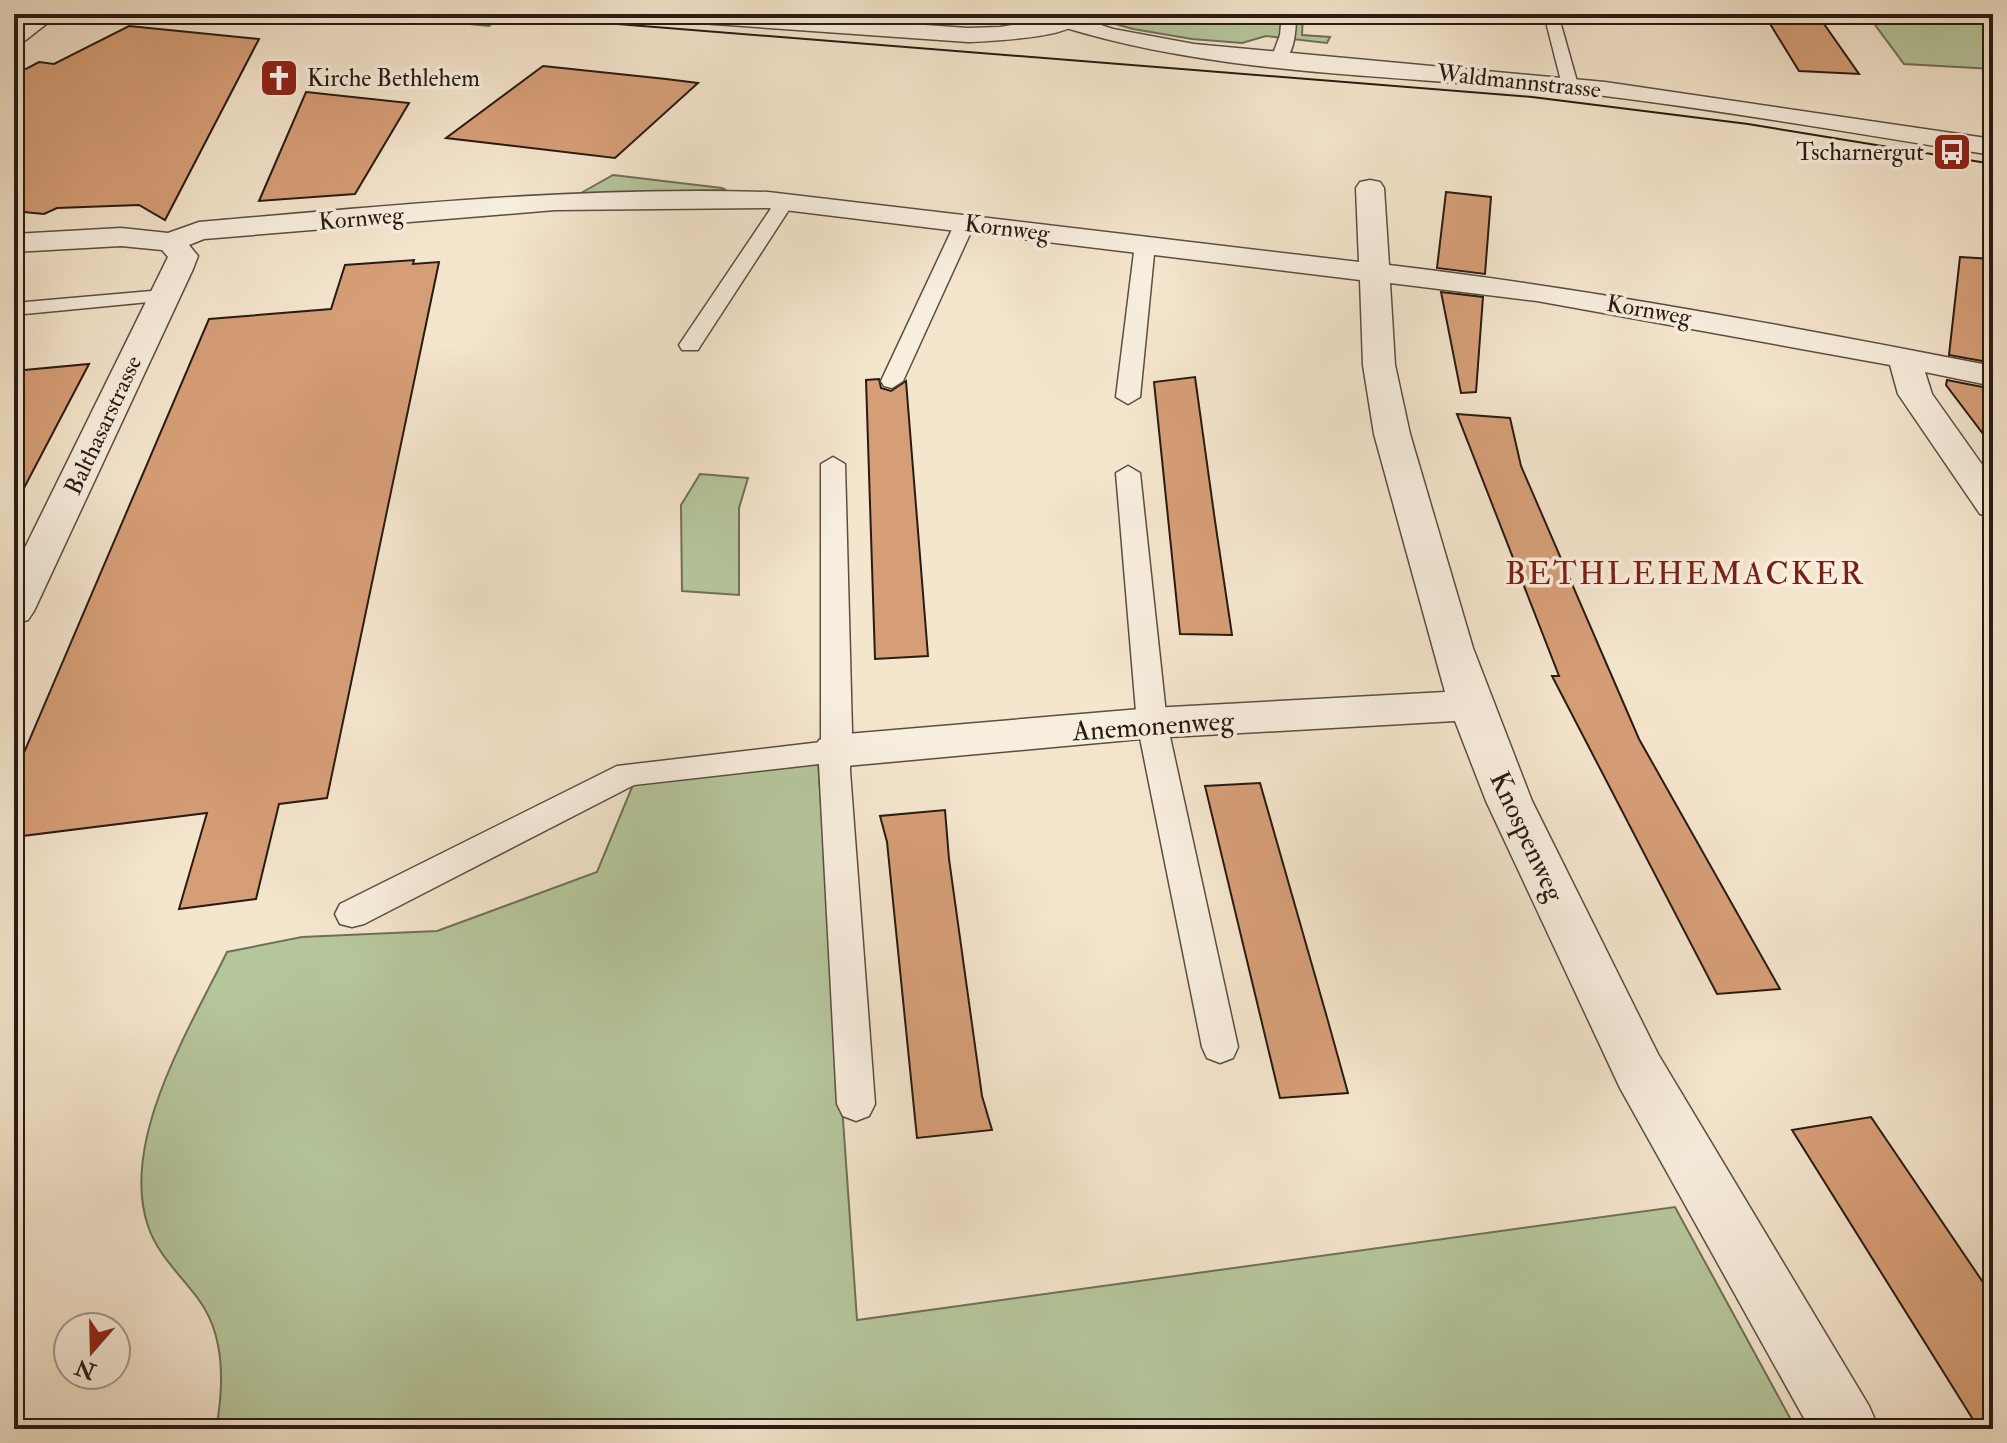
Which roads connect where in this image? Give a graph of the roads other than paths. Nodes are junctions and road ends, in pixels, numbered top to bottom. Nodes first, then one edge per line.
1 (48, 14) edge
2 (672, 14) edge
3 (1289, 14) edge
4 (1551, 14) edge
5 (1056, 18) edge
6 (14, 38) edge
7 (1279, 59) junction
8 (1570, 85) junction
9 (1993, 147) edge
10 (1370, 188) dead end
11 (785, 202) junction
12 (965, 223) junction
13 (171, 242) junction
14 (14, 243) edge
15 (1145, 244) junction
16 (1372, 271) junction
17 (159, 307) junction
18 (14, 309) edge
19 (14, 329) edge
20 (690, 345) dead end
21 (1904, 358) junction
22 (1993, 376) edge
23 (892, 381) dead end
24 (1128, 397) dead end
25 (833, 464) dead end
26 (1128, 473) dead end
27 (1993, 506) edge
28 (14, 611) edge
29 (1471, 705) junction
30 (1152, 723) junction
31 (835, 751) junction
32 (352, 914) dead end
33 (1220, 1047) dead end
34 (856, 1104) dead end
35 (1846, 1429) edge

1 - 6 street
2 - 5 street
3 - 7 lane
4 - 8 lane
5 - 7 street, Waldmannstrasse
7 - 8 street, Waldmannstrasse
8 - 9 street, Waldmannstrasse
10 - 16 street, Knospenweg
11 - 12 street, Kornweg
11 - 13 street, Kornweg
11 - 20 lane
12 - 15 street, Kornweg
12 - 23 lane
13 - 14 street, Kornweg
13 - 17 street, Balthasarstrasse
15 - 16 street, Kornweg
15 - 24 lane
16 - 21 street, Kornweg
16 - 29 street, Knospenweg
17 - 18 lane
17 - 19 lane
17 - 28 street, Balthasarstrasse
21 - 22 street, Kornweg
21 - 27 street
25 - 31 lane
26 - 30 lane
29 - 30 street, Anemonenweg
29 - 35 street, Knospenweg
30 - 31 street, Anemonenweg
30 - 33 lane
31 - 32 lane
31 - 34 lane

